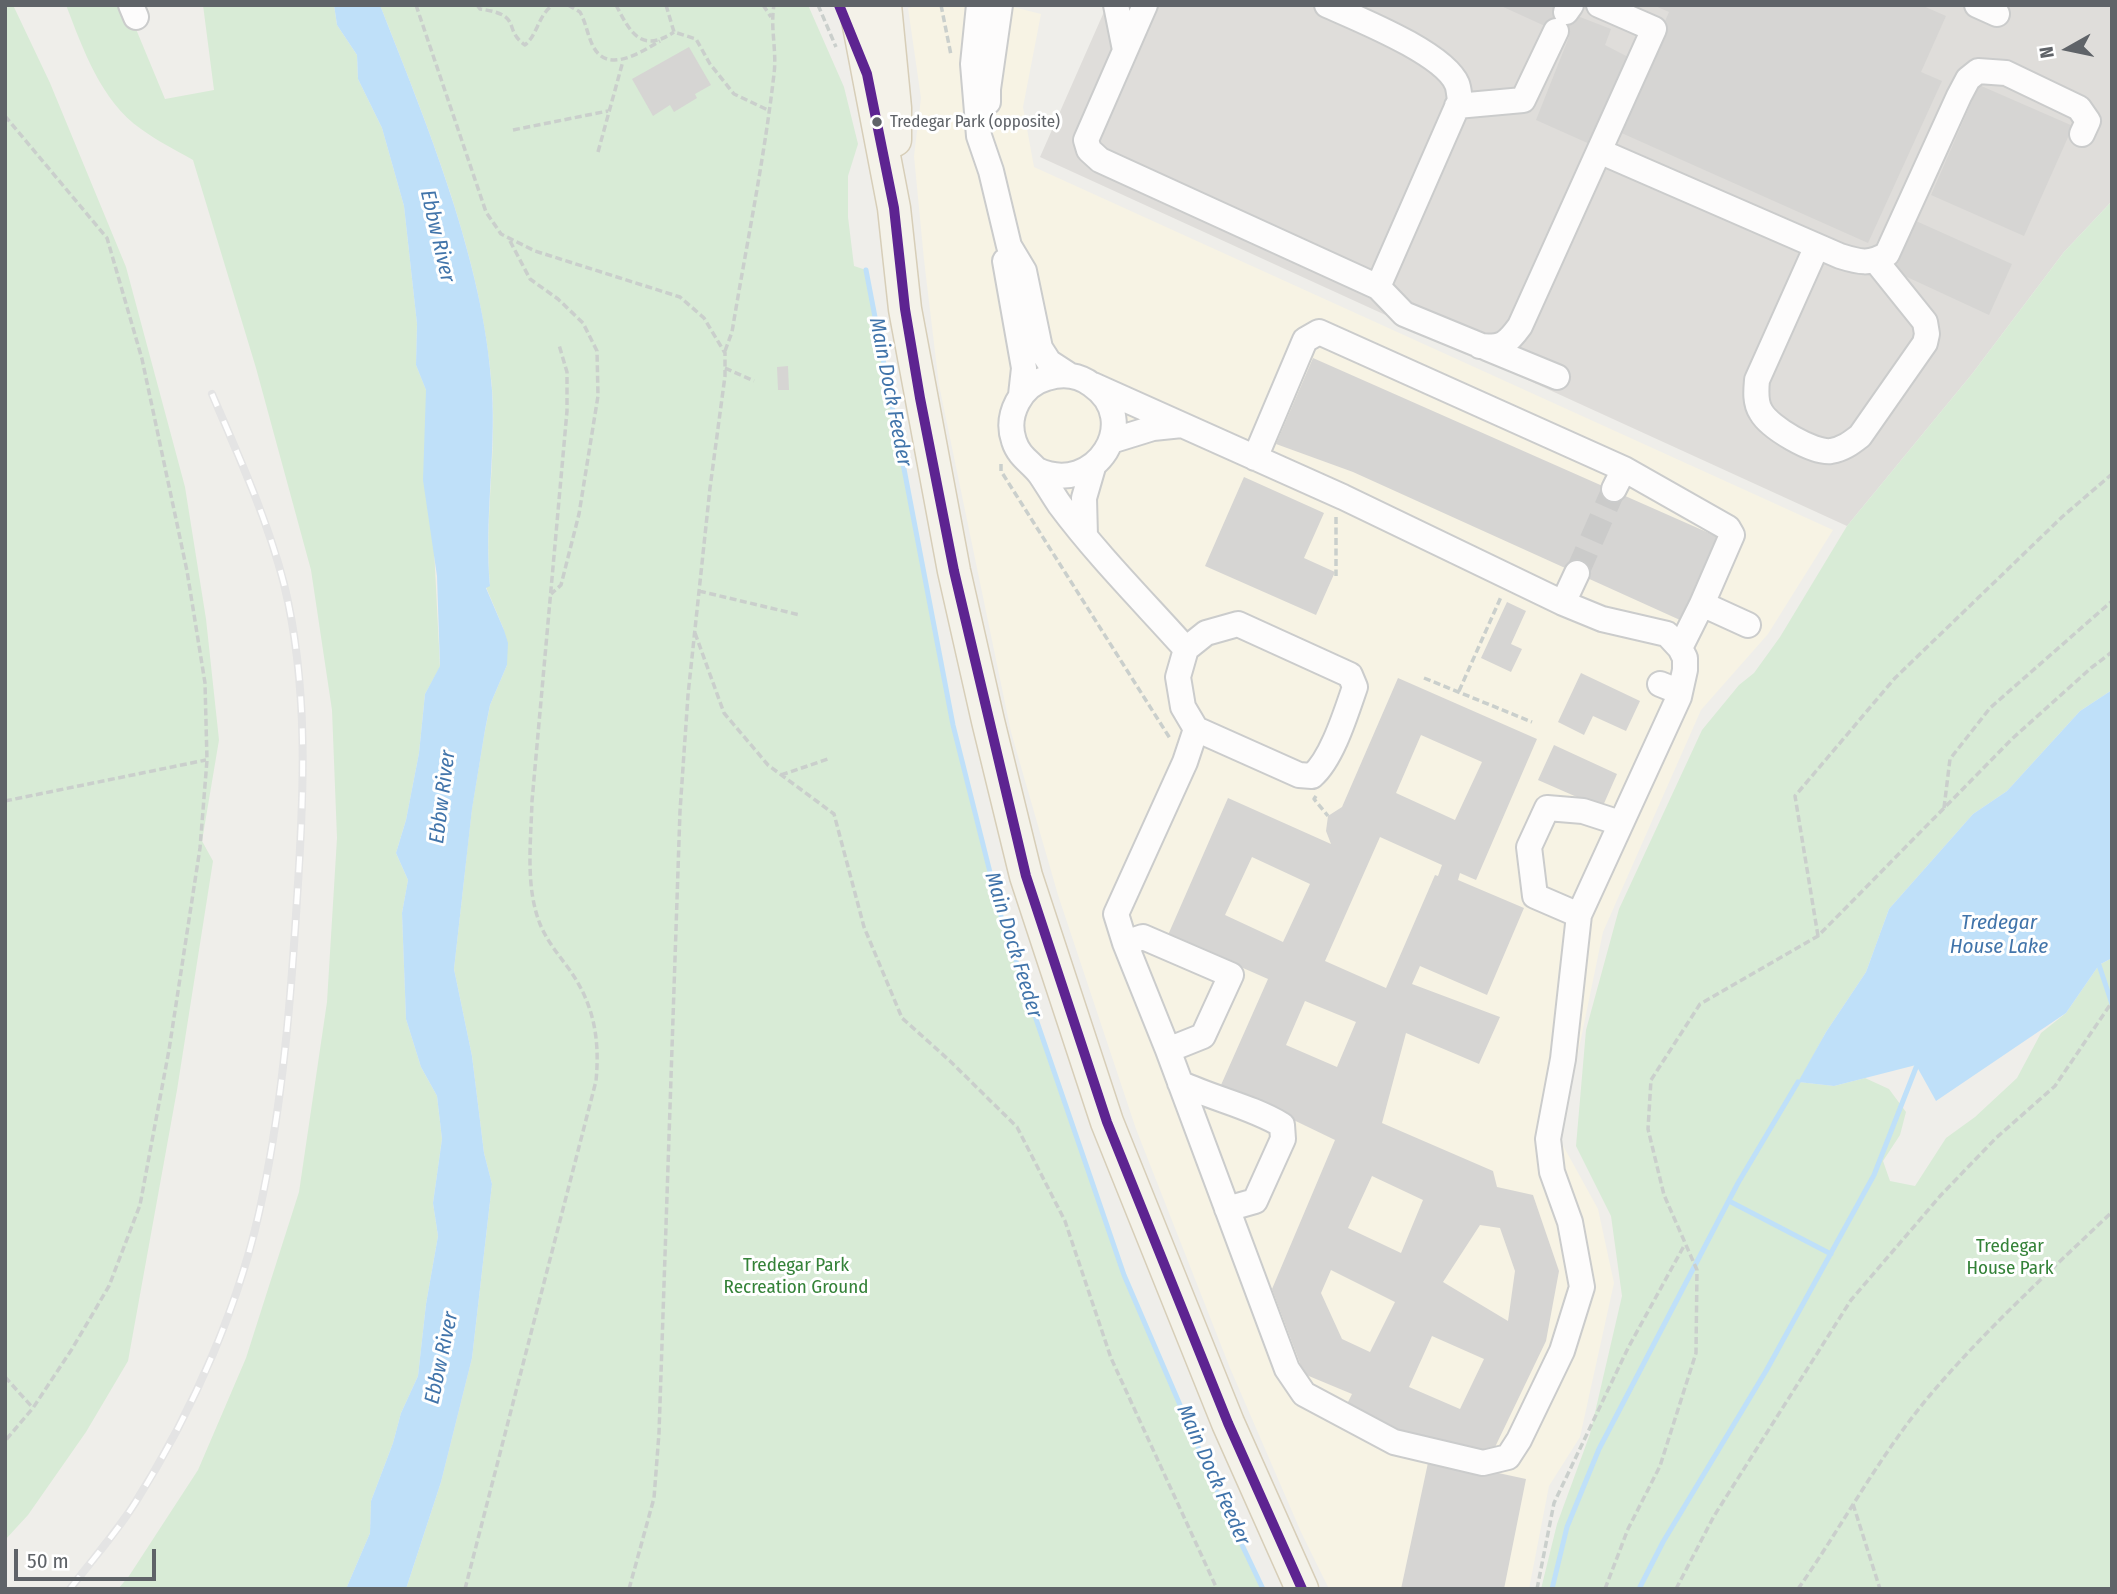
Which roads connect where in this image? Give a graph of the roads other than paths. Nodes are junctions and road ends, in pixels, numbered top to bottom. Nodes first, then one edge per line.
1 (839, 5) edge
2 (855, 5) edge
3 (886, 5) edge
4 (979, 5) edge
5 (1000, 5) edge
6 (1116, 5) edge
7 (1145, 5) edge
8 (1327, 5) edge
9 (1599, 5) edge
10 (1564, 16) edge
11 (1125, 50) junction
12 (867, 74) junction
13 (1457, 106) junction
14 (2082, 134) dead end
15 (1599, 151) junction
16 (991, 171) junction
17 (894, 208) junction
18 (1009, 246) junction
19 (1817, 246) junction
20 (1876, 261) junction
21 (1378, 288) junction
22 (1480, 346) junction
23 (1069, 375) junction
24 (1557, 377) dead end
25 (1093, 385) junction
26 (1021, 395) junction
27 (1183, 425) junction
28 (1111, 440) junction
29 (1255, 458) junction
30 (1093, 467) junction
31 (1037, 470) junction
32 (1085, 536) junction
33 (1577, 573) tunnel mouth
34 (1563, 603) junction
35 (1702, 604) junction
36 (1748, 625) dead end
37 (1680, 648) junction
38 (1186, 649) junction
39 (1196, 729) junction
40 (1620, 823) junction
41 (1578, 915) junction
42 (1125, 943) junction
43 (1168, 1050) junction
44 (1180, 1083) junction
45 (1227, 1209) junction
46 (1301, 1589) edge

1 - 12 main road
2 - 12 main road
3 - 17 main road
4 - 16 lane
5 - 16 lane
6 - 11 lane
7 - 11 lane
8 - 13 lane
9 - 15 lane
10 - 13 lane
11 - 21 lane
12 - 17 main road
13 - 21 lane
14 - 20 lane
15 - 19 lane
15 - 22 lane
16 - 18 lane
17 - 46 main road
18 - 23 lane
18 - 26 lane
19 - 20 lane
19 - 20 lane
21 - 22 lane
22 - 24 lane
23 - 25 lane
23 - 26 lane
25 - 27 lane
25 - 28 lane
26 - 31 lane
27 - 28 lane
27 - 29 lane
28 - 30 lane
29 - 34 lane
29 - 35 lane
30 - 31 lane
30 - 32 lane
31 - 32 lane
32 - 38 lane
33 - 34 lane
34 - 37 lane
35 - 36 lane
35 - 37 lane
37 - 40 lane
38 - 39 lane
38 - 39 lane
39 - 42 lane
40 - 41 lane
40 - 41 lane
41 - 45 lane
42 - 43 lane
42 - 43 lane
43 - 44 lane
44 - 45 lane
44 - 45 lane

